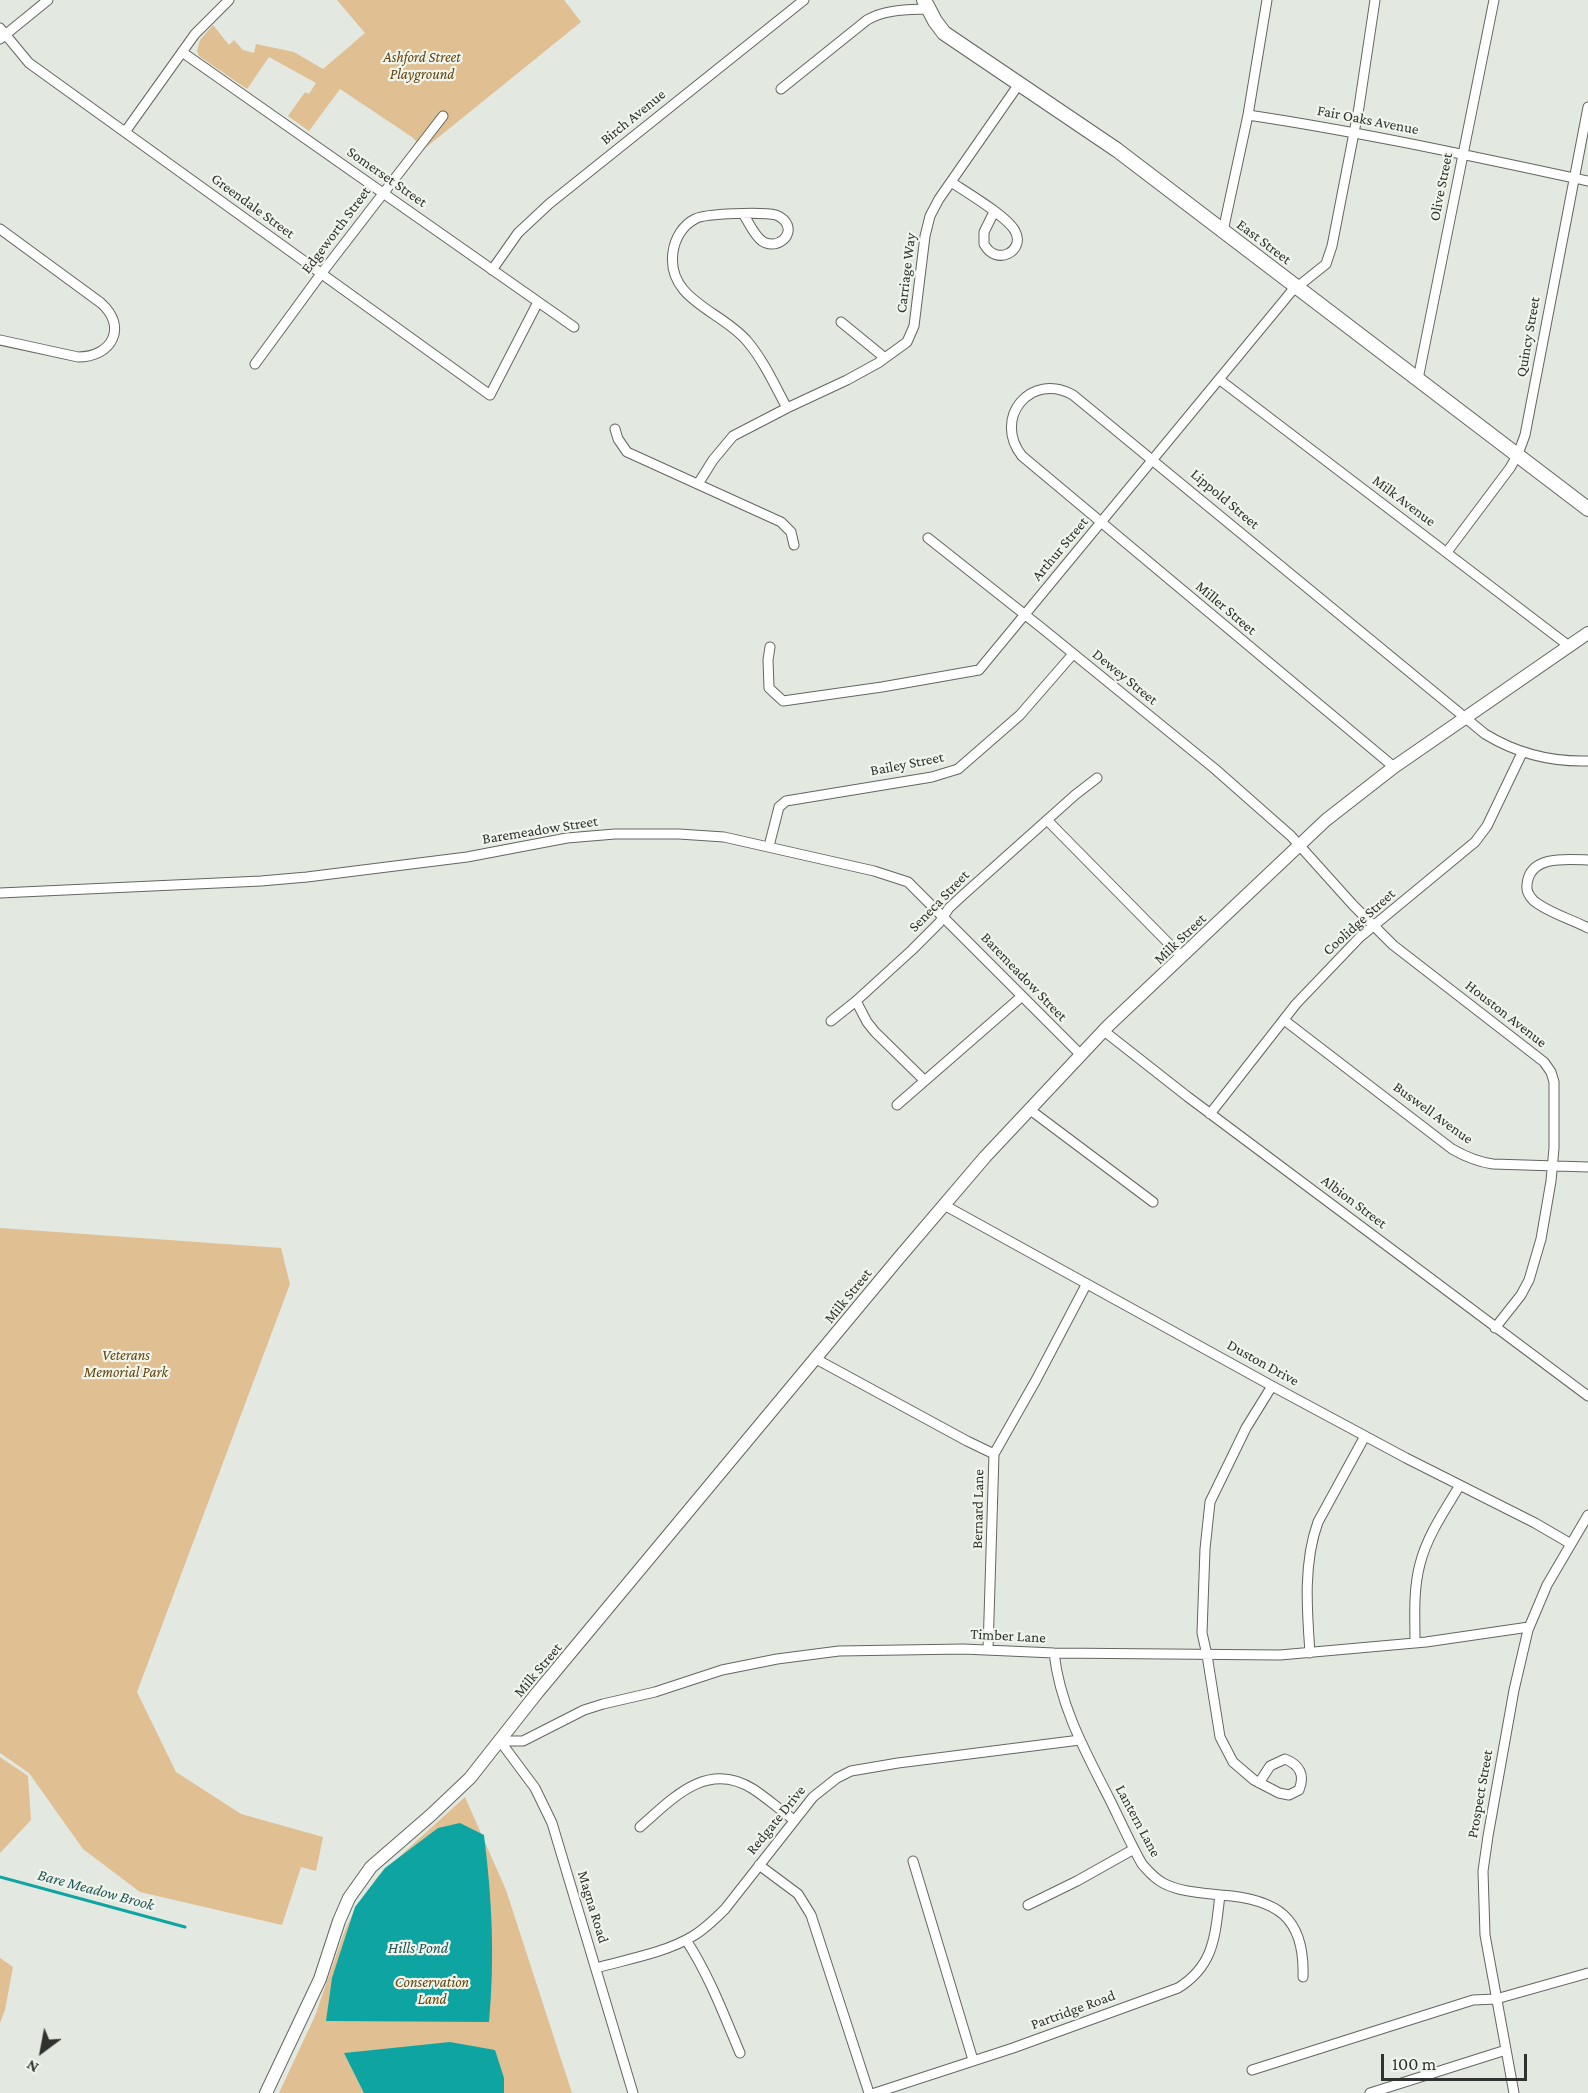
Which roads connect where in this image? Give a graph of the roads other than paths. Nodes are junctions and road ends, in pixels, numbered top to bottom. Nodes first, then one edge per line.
1 (48, 0) edge
2 (229, 0) edge
3 (804, 0) edge
4 (1267, 0) edge
5 (1376, 0) edge
6 (1494, 0) edge
7 (927, 4) edge
8 (2, 34) edge
9 (182, 52) junction
10 (1019, 84) junction
11 (781, 89) dead end
12 (1588, 106) edge
13 (1248, 115) junction
14 (443, 117) dead end
15 (125, 132) junction
16 (1354, 133) junction
17 (1463, 154) junction
18 (1573, 178) junction
19 (1588, 181) edge
20 (951, 182) junction
21 (383, 193) junction
22 (994, 212) junction
23 (744, 215) junction
24 (0, 229) edge
25 (1223, 231) junction
26 (492, 270) junction
27 (321, 274) junction
28 (1297, 287) junction
29 (538, 302) junction
30 (841, 322) dead end
31 (574, 327) dead end
32 (0, 340) edge
33 (885, 358) junction
34 (255, 364) dead end
35 (1220, 380) junction
36 (1418, 380) junction
37 (787, 408) junction
38 (615, 429) dead end
39 (1517, 455) junction
40 (1154, 459) junction
41 (1040, 471) joint
42 (698, 484) junction
43 (1588, 509) edge
44 (1101, 523) junction
45 (928, 538) dead end
46 (794, 545) dead end
47 (1447, 552) junction
48 (1025, 615) junction
49 (1588, 633) edge
50 (1569, 646) junction
51 (770, 647) dead end
52 (1073, 654) junction
53 (1466, 719) junction
54 (1522, 753) junction
55 (1588, 760) edge
56 (1394, 767) junction
57 (1097, 778) dead end
58 (1047, 820) junction
59 (1298, 845) junction
60 (769, 846) junction
61 (1588, 860) edge
62 (0, 893) edge
63 (944, 916) junction
64 (1374, 926) junction
65 (1588, 928) edge
66 (1182, 957) junction
67 (1021, 997) junction
68 (856, 1001) junction
69 (1284, 1020) junction
70 (831, 1021) dead end
71 (1104, 1031) junction
72 (1080, 1054) junction
73 (924, 1080) junction
74 (897, 1105) dead end
75 (1029, 1109) junction
76 (1210, 1114) junction
77 (1552, 1166) junction
78 (1588, 1167) edge
79 (1153, 1202) dead end
80 (944, 1205) junction
81 (1086, 1285) junction
82 (1495, 1328) junction
83 (816, 1359) junction
84 (1272, 1386) junction
85 (1588, 1396) edge
86 (1365, 1436) junction
87 (994, 1454) junction
88 (1460, 1485) junction
89 (1588, 1515) edge
90 (1571, 1544) junction
91 (1529, 1627) junction
92 (1415, 1643) junction
93 (988, 1650) junction
94 (1054, 1653) junction
95 (1310, 1653) junction
96 (1207, 1655) junction
97 (1080, 1740) junction
98 (500, 1741) junction
99 (1259, 1783) junction
100 (794, 1820) junction
101 (640, 1827) dead end
102 (1134, 1849) junction
103 (913, 1861) dead end
104 (759, 1865) junction
105 (1220, 1895) junction
106 (1028, 1905) dead end
107 (686, 1940) junction
108 (596, 1968) junction
109 (1588, 1973) edge
110 (1304, 1977) dead end
111 (1496, 1999) junction
112 (1506, 2050) junction
113 (740, 2053) dead end
114 (973, 2060) junction
115 (1252, 2070) dead end
116 (266, 2093) edge
117 (633, 2093) edge
118 (869, 2093) edge
119 (875, 2093) edge
120 (1370, 2093) edge
121 (1514, 2093) edge

1 - 8 street
2 - 9 street
3 - 26 street, Birch Avenue
4 - 13 street
5 - 16 street, Arthur Street
6 - 17 street, Olive Street
7 - 10 main road, East Street
7 - 11 street
8 - 15 street, Greendale Street
9 - 15 street
9 - 21 street, Somerset Street
10 - 20 street, Carriage Way
10 - 25 main road, East Street
12 - 18 street, Quincy Street
13 - 16 street, Fair Oaks Avenue
13 - 25 street
14 - 21 street, Edgeworth Street
15 - 27 street, Greendale Street
16 - 17 street, Fair Oaks Avenue
16 - 28 street, Arthur Street
17 - 18 street, Fair Oaks Avenue
17 - 36 street, Olive Street
18 - 19 street, Fair Oaks Avenue
18 - 39 street, Quincy Street
20 - 22 street
20 - 33 street, Carriage Way
21 - 26 street, Somerset Street
21 - 27 street, Edgeworth Street
22 - 22 street
23 - 23 street
23 - 37 street
24 - 32 street
25 - 28 main road, East Street
26 - 29 street, Somerset Street
27 - 29 street, Greendale Street
27 - 34 street, Edgeworth Street
28 - 35 street, Arthur Street
28 - 36 main road, East Street
29 - 31 street, Somerset Street
30 - 33 street
33 - 37 street, Carriage Way
35 - 40 street, Arthur Street
35 - 47 street, Milk Avenue
36 - 39 main road, East Street
37 - 42 street, Carriage Way
38 - 42 street
39 - 43 main road, East Street
39 - 47 street, Quincy Street
40 - 41 street, Lippold Street
40 - 44 street, Arthur Street
40 - 53 street, Lippold Street
41 - 44 street, Miller Street
42 - 46 street
44 - 48 street, Arthur Street
44 - 56 street, Miller Street
45 - 48 street, Dewey Street
47 - 50 street, Milk Avenue
48 - 51 street, Arthur Street
48 - 52 street, Dewey Street
49 - 50 street, Milk Street
50 - 53 street, Milk Street
52 - 59 street, Dewey Street
52 - 60 street, Bailey Street
53 - 54 street, Lippold Street
53 - 56 street, Milk Street
54 - 55 street, Lippold Street
54 - 64 street, Coolidge Street
56 - 59 street, Milk Street
57 - 58 street, Seneca Street
58 - 63 street, Seneca Street
58 - 66 street
59 - 64 street, Houston Avenue
59 - 66 street, Milk Street
60 - 62 street, Baremeadow Street
60 - 63 street, Baremeadow Street
61 - 65 street
63 - 67 street, Baremeadow Street
63 - 68 street, Seneca Street
64 - 69 street, Coolidge Street
64 - 77 street, Houston Avenue
66 - 71 street, Milk Street
67 - 72 street, Baremeadow Street
67 - 73 street
68 - 70 street, Seneca Street
68 - 73 street
69 - 76 street, Coolidge Street
69 - 77 street, Buswell Avenue
71 - 72 street, Milk Street
71 - 76 street, Albion Street
72 - 75 street, Milk Street
73 - 74 street
75 - 79 street
75 - 80 street, Milk Street
76 - 82 street, Albion Street
77 - 78 street, Buswell Avenue
77 - 82 street, Houston Avenue
80 - 81 street, Duston Drive
80 - 83 street, Milk Street
81 - 84 street, Duston Drive
81 - 87 street, Bernard Lane
82 - 85 street, Albion Street
83 - 87 street
83 - 98 street, Milk Street
84 - 86 street, Duston Drive
84 - 96 street
86 - 88 street, Duston Drive
86 - 95 street
87 - 93 street, Bernard Lane
88 - 90 street, Duston Drive
88 - 92 street
89 - 90 street, Prospect Street
90 - 91 street, Prospect Street
91 - 92 street, Timber Lane
91 - 111 street, Prospect Street
92 - 95 street, Timber Lane
93 - 94 street, Timber Lane
93 - 98 street, Timber Lane
94 - 96 street, Timber Lane
94 - 97 street, Lantern Lane
95 - 96 street, Timber Lane
96 - 99 street
97 - 100 street, Redgate Drive
97 - 102 street, Lantern Lane
98 - 108 street, Magna Road
98 - 116 street, Milk Street
99 - 99 street
100 - 101 street
100 - 104 street, Redgate Drive
102 - 105 street, Lantern Lane
102 - 106 street
103 - 114 street
104 - 107 street, Redgate Drive
104 - 118 street
105 - 110 street, Lantern Lane
105 - 114 street, Partridge Road
107 - 108 street, Redgate Drive
107 - 113 street
108 - 117 street, Magna Road
109 - 111 street
111 - 112 street, Prospect Street
111 - 115 street
112 - 120 street
112 - 121 street, Prospect Street
114 - 119 street, Partridge Road

